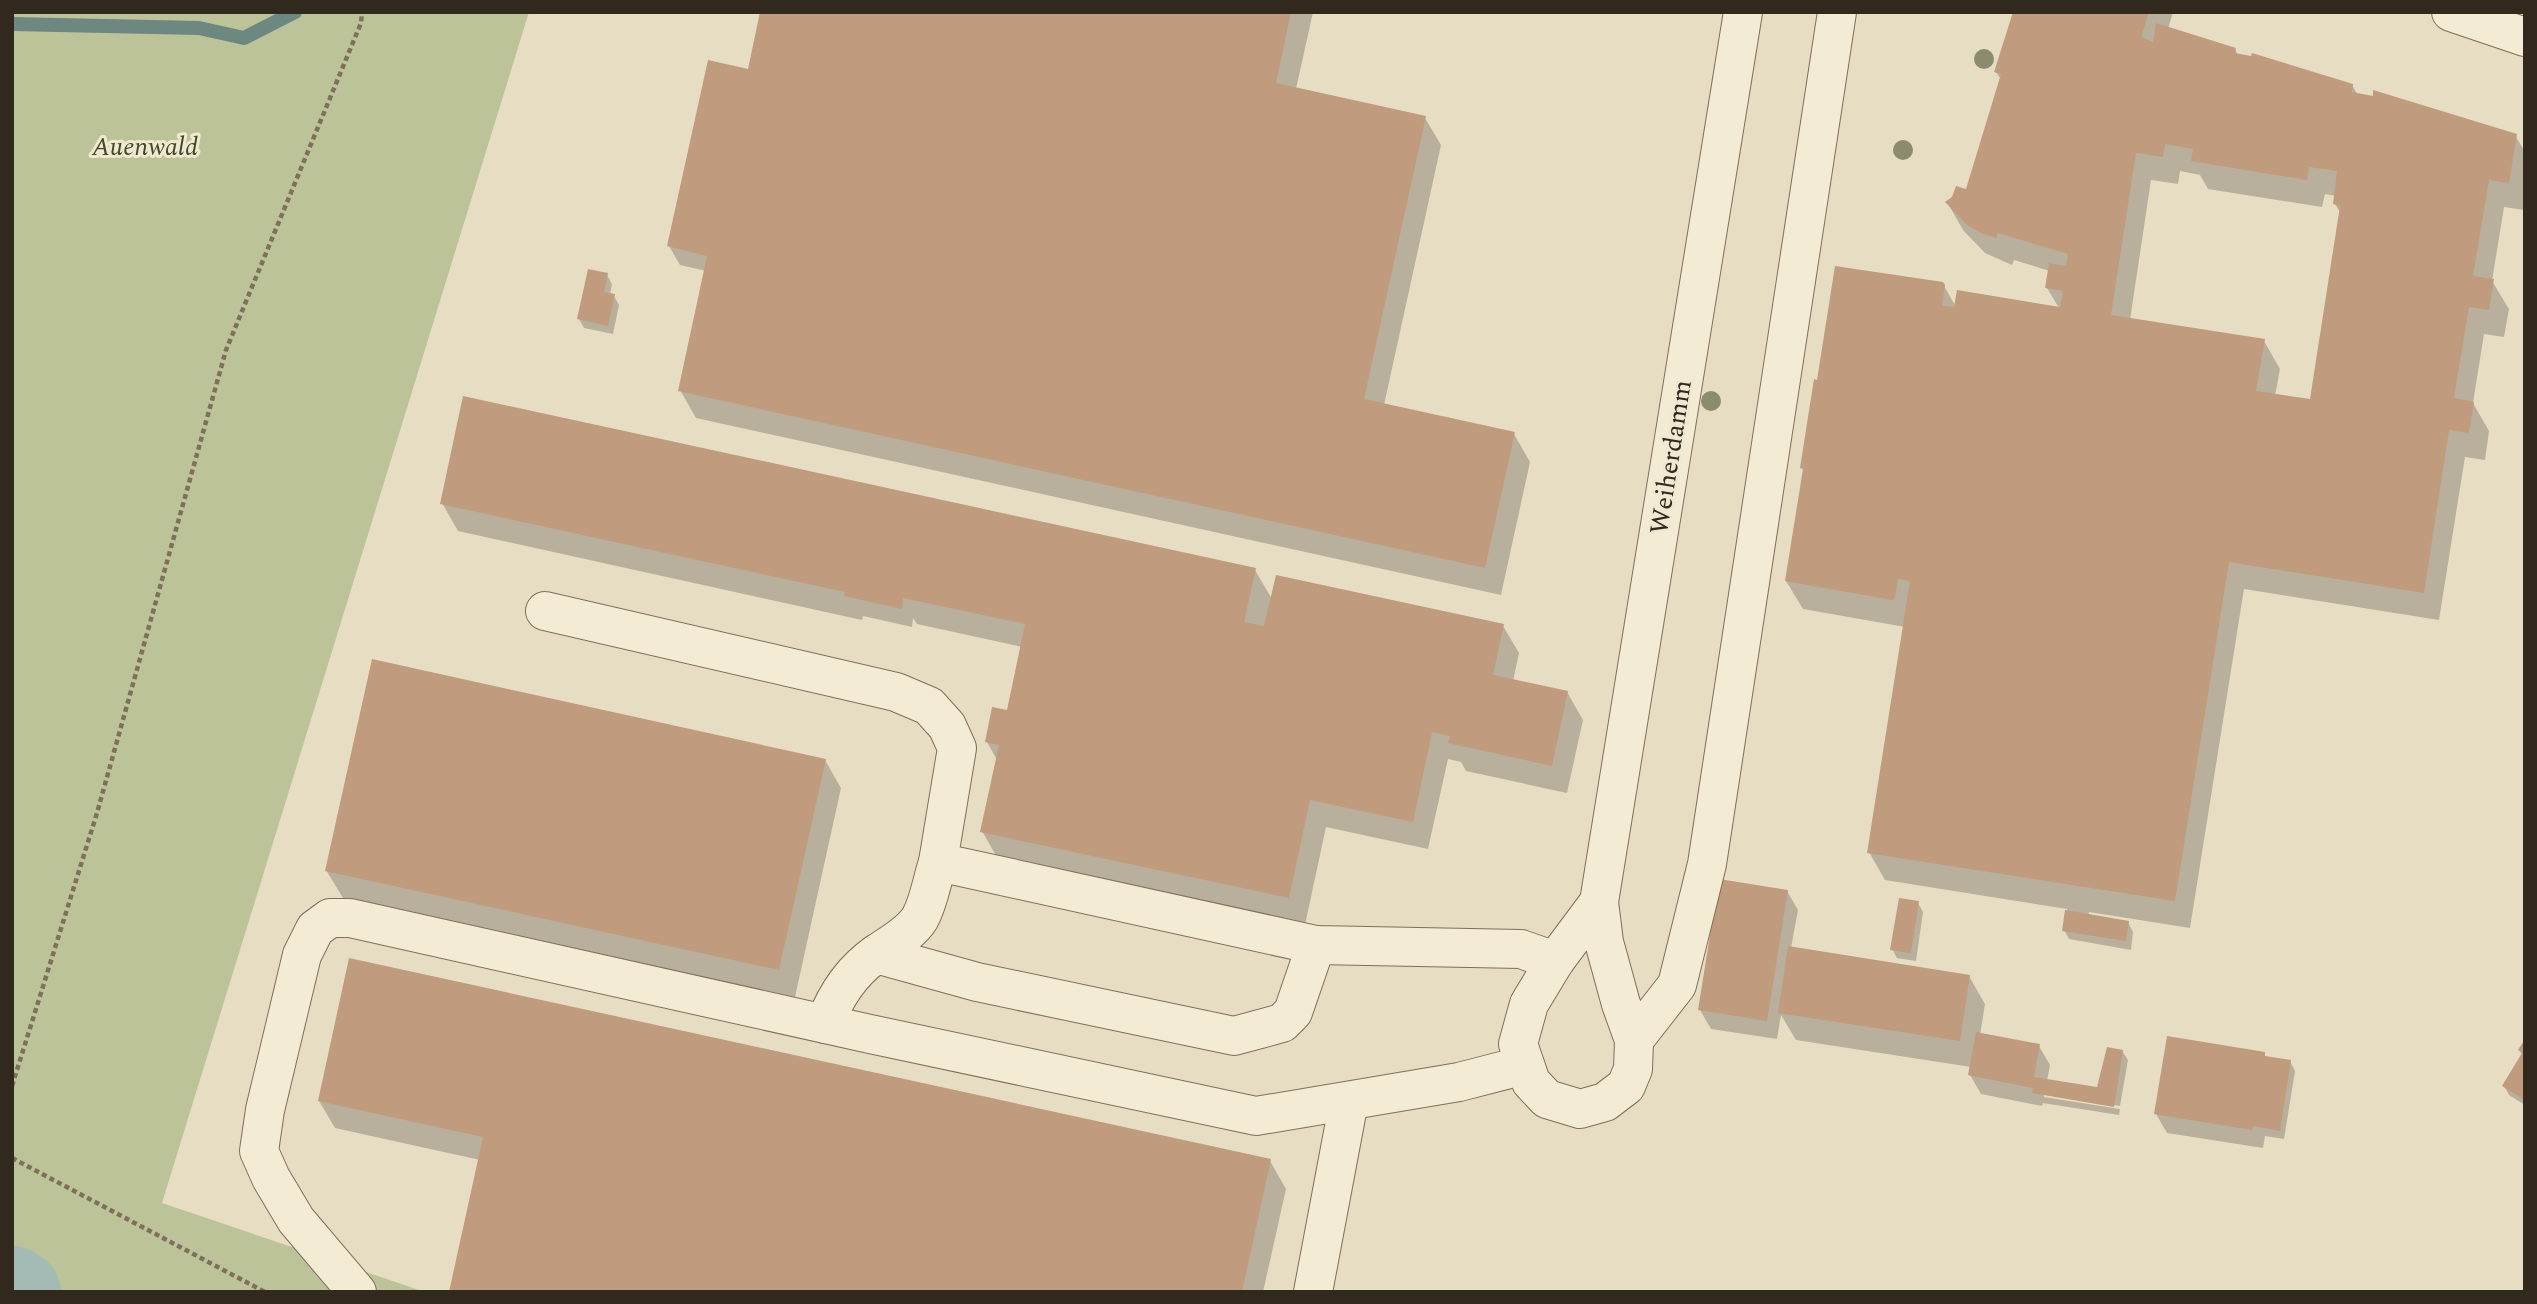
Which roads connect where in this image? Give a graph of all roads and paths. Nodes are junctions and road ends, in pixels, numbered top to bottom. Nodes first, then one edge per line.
1 (362, 12) edge
2 (1742, 12) edge
3 (1838, 12) edge
4 (2451, 12) edge
5 (2525, 37) edge
6 (545, 611) dead end
7 (938, 862) junction
8 (1599, 902) junction
9 (1316, 944) junction
10 (876, 954) junction
11 (1555, 961) junction
12 (825, 1024) junction
13 (1634, 1040) junction
14 (1525, 1065) junction
15 (12, 1086) edge
16 (1349, 1101) junction
17 (12, 1158) edge
18 (265, 1292) edge
19 (356, 1292) edge
20 (1312, 1292) edge

1 - 15 path
2 - 8 street, Weiherdamm
3 - 13 street
4 - 5 street
6 - 7 street
7 - 9 street
7 - 10 street
8 - 11 street, Weiherdamm
8 - 13 street, Weiherdamm
9 - 10 street
9 - 11 street
10 - 12 street
11 - 14 street, Weiherdamm
12 - 16 street
12 - 19 street
13 - 14 street, Weiherdamm
14 - 16 street
16 - 20 street
17 - 18 path

